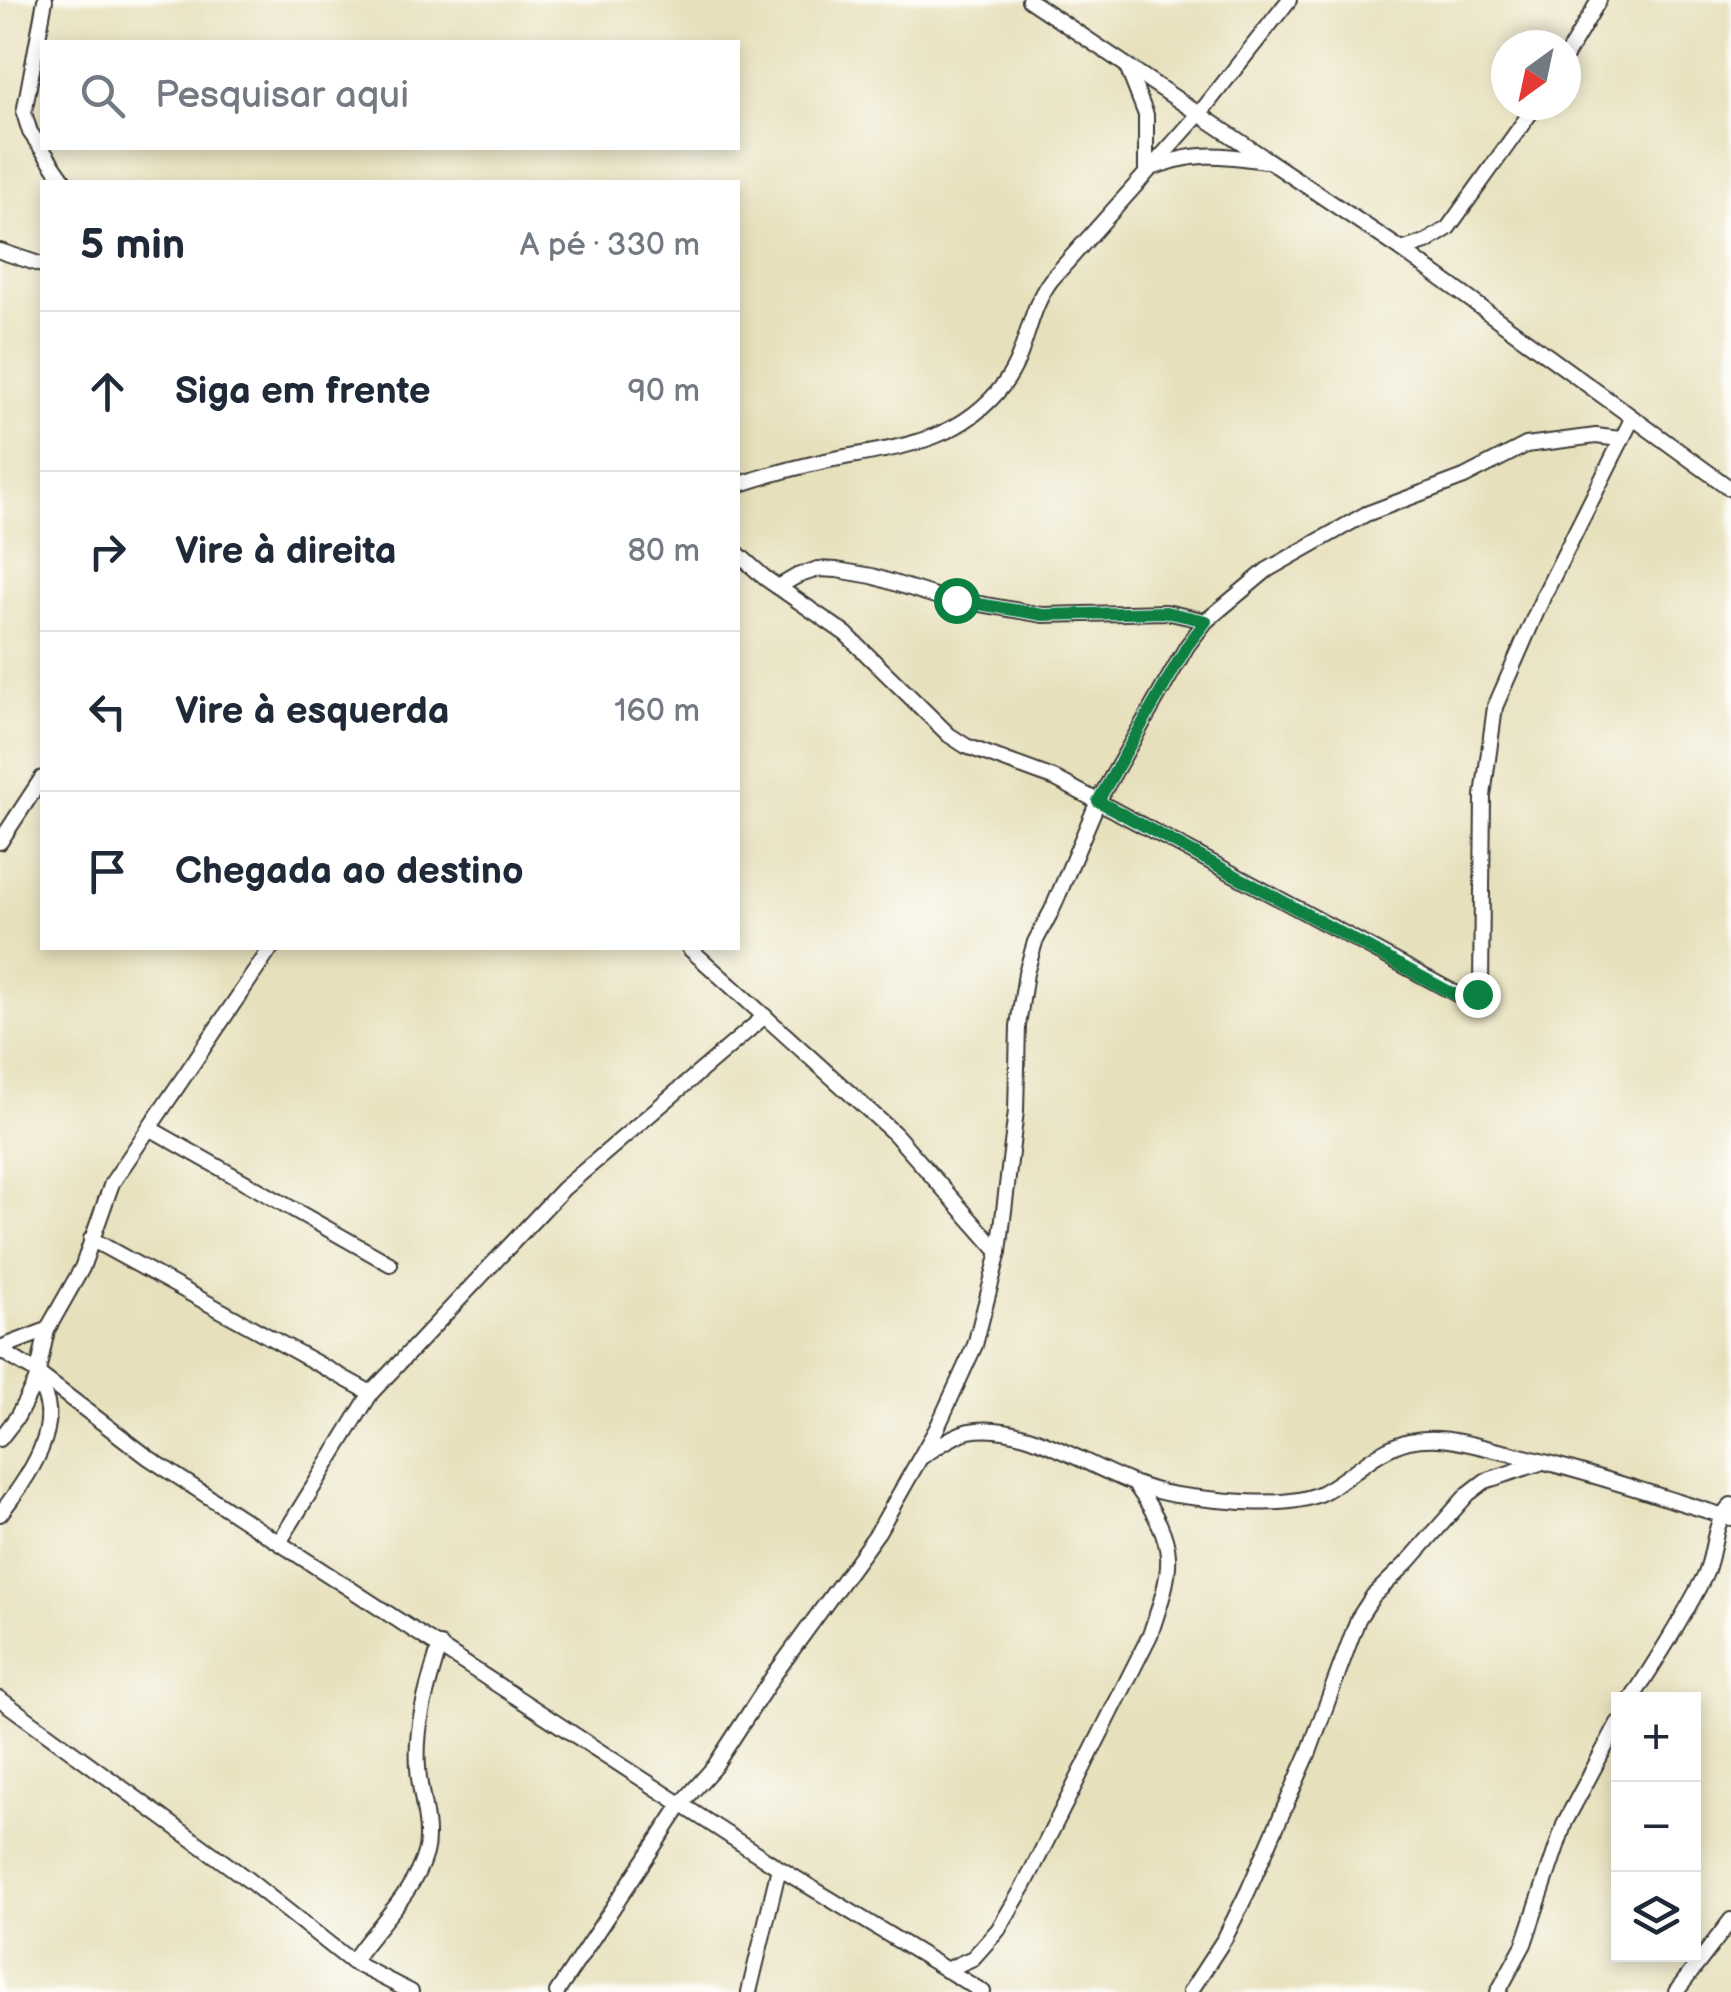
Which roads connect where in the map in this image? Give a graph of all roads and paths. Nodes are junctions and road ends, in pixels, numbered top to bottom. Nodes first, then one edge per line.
1 (45, 0) edge
2 (1029, 0) edge
3 (1289, 0) edge
4 (1599, 0) edge
5 (1581, 31) edge
6 (1128, 68) junction
7 (1200, 114) junction
8 (1525, 120) edge
9 (40, 146) edge
10 (43, 150) edge
11 (1274, 162) junction
12 (1146, 170) junction
13 (64, 180) edge
14 (1402, 250) junction
15 (0, 251) edge
16 (40, 264) edge
17 (1632, 420) junction
18 (1620, 439) junction
19 (740, 484) edge
20 (1730, 488) edge
21 (740, 556) edge
22 (778, 587) junction
23 (1206, 621) junction
24 (40, 781) edge
25 (1098, 801) junction
26 (0, 842) edge
27 (270, 950) edge
28 (691, 950) edge
29 (765, 1016) junction
30 (151, 1130) junction
31 (92, 1239) junction
32 (999, 1252) junction
33 (390, 1264) dead end
34 (47, 1330) junction
35 (0, 1349) edge
36 (36, 1377) junction
37 (371, 1393) junction
38 (0, 1439) edge
39 (922, 1456) junction
40 (1545, 1461) junction
41 (1136, 1486) junction
42 (1727, 1513) edge
43 (0, 1514) edge
44 (280, 1541) junction
45 (440, 1645) junction
46 (1636, 1692) edge
47 (0, 1700) edge
48 (1611, 1736) edge
49 (683, 1802) junction
50 (779, 1868) junction
51 (1731, 1920) edge
52 (352, 1962) junction
53 (946, 1970) junction
54 (411, 1992) edge
55 (558, 1992) edge
56 (749, 1992) edge
57 (982, 1992) edge
58 (1190, 1992) edge
59 (1498, 1992) edge
60 (1676, 1992) edge

1 - 9 street
2 - 6 street
3 - 7 street
4 - 5 street
6 - 7 street
6 - 12 street
7 - 11 street
7 - 12 street
8 - 14 street
10 - 13 street
11 - 12 street
11 - 14 street
12 - 19 street
14 - 17 street
15 - 16 street
17 - 18 street
17 - 20 street
18 - 23 street
18 - 25 street
21 - 22 street
22 - 23 street
22 - 25 street
23 - 25 street
24 - 26 street
25 - 32 street
27 - 30 street
28 - 29 street
29 - 32 street
29 - 37 street
30 - 31 street
30 - 33 street
31 - 34 street
31 - 37 street
32 - 39 street
34 - 35 street
34 - 36 street
35 - 36 street
36 - 38 street
36 - 43 street
36 - 44 street
37 - 44 street
39 - 41 street
39 - 49 street
40 - 41 street
40 - 42 street
40 - 58 street
41 - 53 street
42 - 46 street
44 - 45 street
45 - 49 street
45 - 52 street
47 - 52 street
48 - 59 street
49 - 50 street
49 - 55 street
50 - 53 street
50 - 56 street
51 - 60 street
52 - 54 street
53 - 57 street

